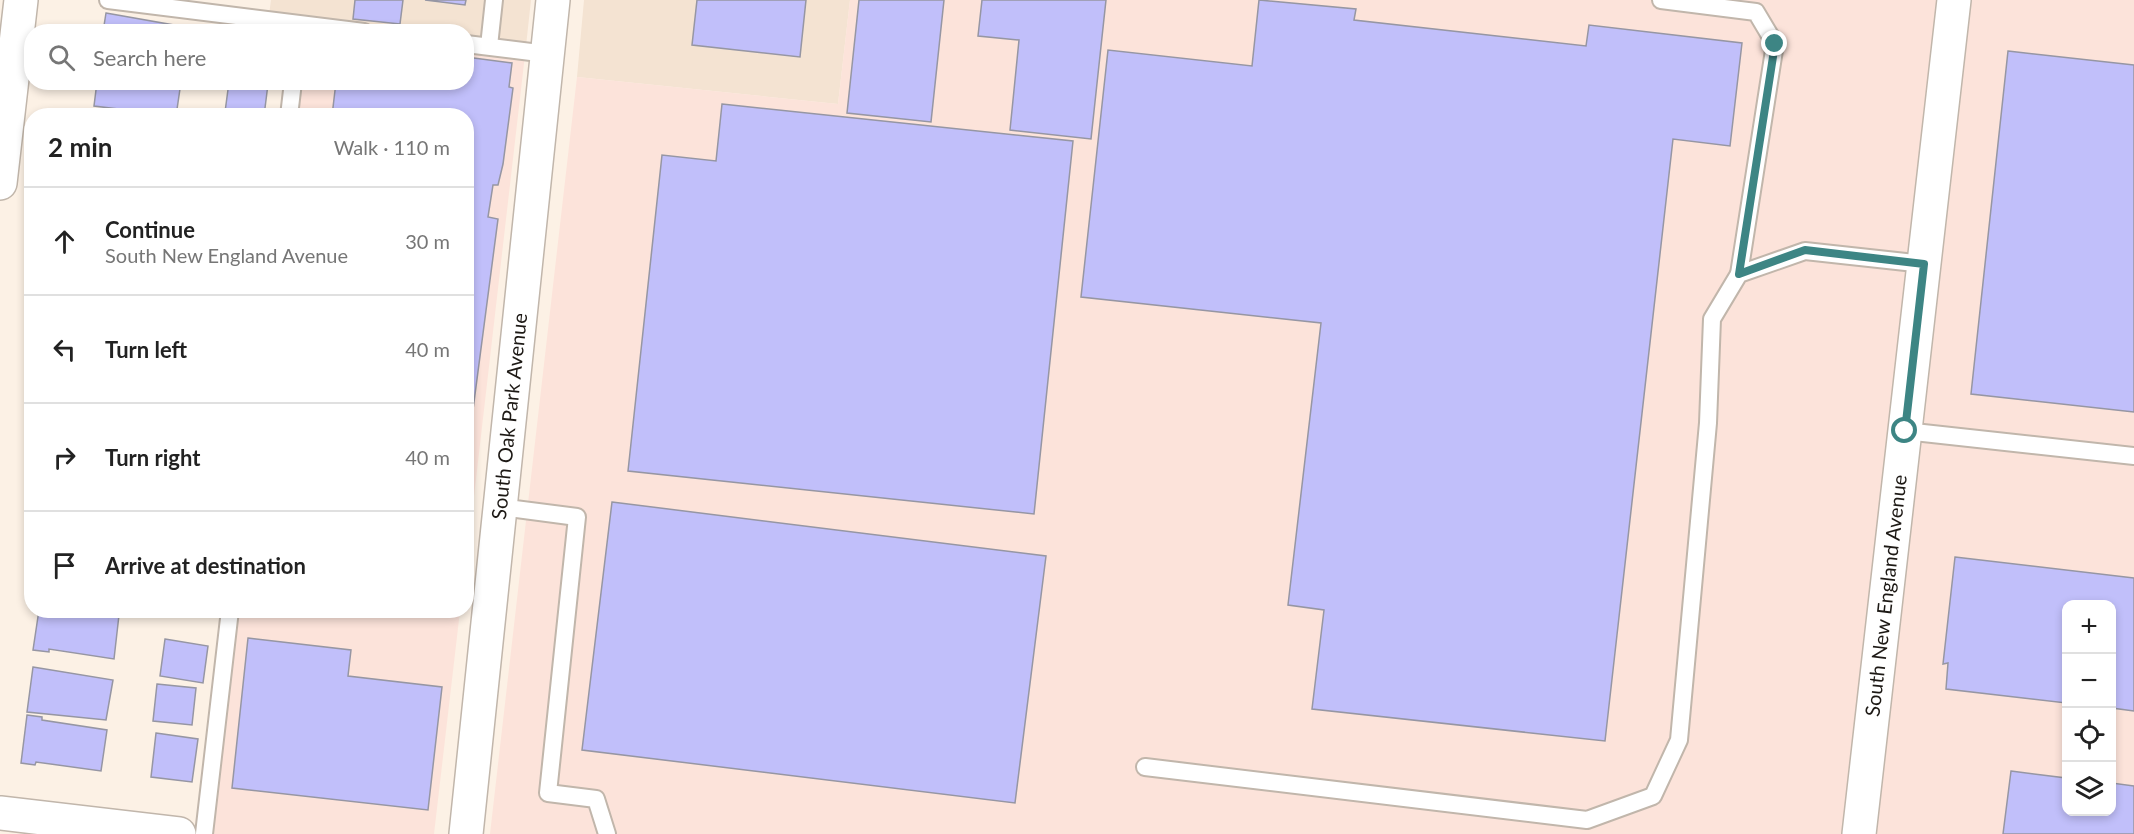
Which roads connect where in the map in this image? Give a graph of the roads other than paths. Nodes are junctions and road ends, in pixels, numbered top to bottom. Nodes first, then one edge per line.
1 (21, 0) edge
2 (108, 0) edge
3 (494, 0) edge
4 (554, 0) edge
5 (1661, 0) edge
6 (1954, 0) edge
7 (272, 24) edge
8 (474, 45) edge
9 (489, 46) junction
10 (547, 54) junction
11 (292, 90) edge
12 (290, 108) edge
13 (0, 183) edge
14 (1924, 264) junction
15 (1739, 274) junction
16 (1905, 431) junction
17 (2134, 456) edge
18 (500, 507) junction
19 (229, 618) edge
20 (1145, 767) dead end
21 (0, 813) edge
22 (179, 834) edge
23 (204, 834) edge
24 (466, 834) edge
25 (607, 834) edge
26 (1859, 834) edge

1 - 13 street
2 - 7 lane
3 - 9 lane
4 - 10 street, South Oak Park Avenue
5 - 15 lane
6 - 14 street, South New England Avenue
8 - 9 lane
9 - 10 lane
10 - 18 street, South Oak Park Avenue
11 - 12 lane
14 - 15 lane
14 - 16 street, South New England Avenue
15 - 20 lane
16 - 17 lane
16 - 26 street, South New England Avenue
18 - 24 street, South Oak Park Avenue
18 - 25 lane
19 - 23 lane
21 - 22 street

